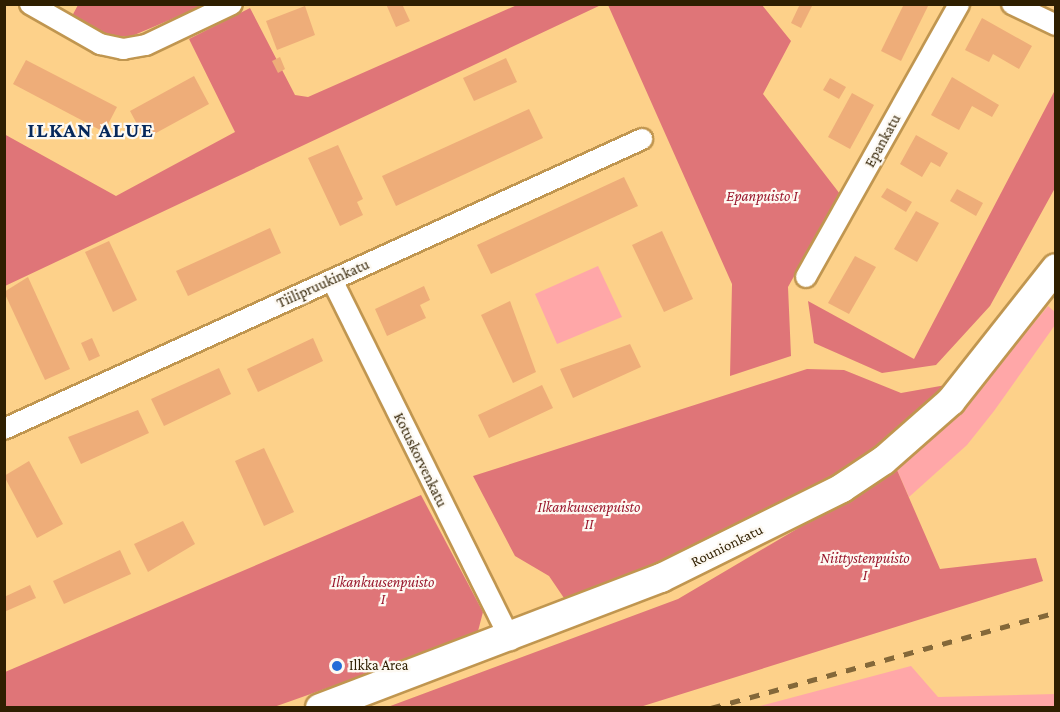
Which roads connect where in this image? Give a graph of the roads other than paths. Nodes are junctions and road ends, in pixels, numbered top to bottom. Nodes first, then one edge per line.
1 (30, 4) edge
2 (232, 4) edge
3 (959, 4) edge
4 (1012, 4) edge
5 (1056, 25) edge
6 (642, 139) dead end
7 (1056, 268) edge
8 (806, 276) dead end
9 (332, 280) junction
10 (4, 429) edge
11 (511, 640) junction
12 (320, 708) edge

1 - 2 street
3 - 8 street, Epankatu
4 - 5 street
6 - 9 street, Tiilipruukinkatu
7 - 11 main road, Rounionkatu
9 - 10 street, Tiilipruukinkatu
9 - 11 street, Kotuskorvenkatu
11 - 12 main road, Rounionkatu

